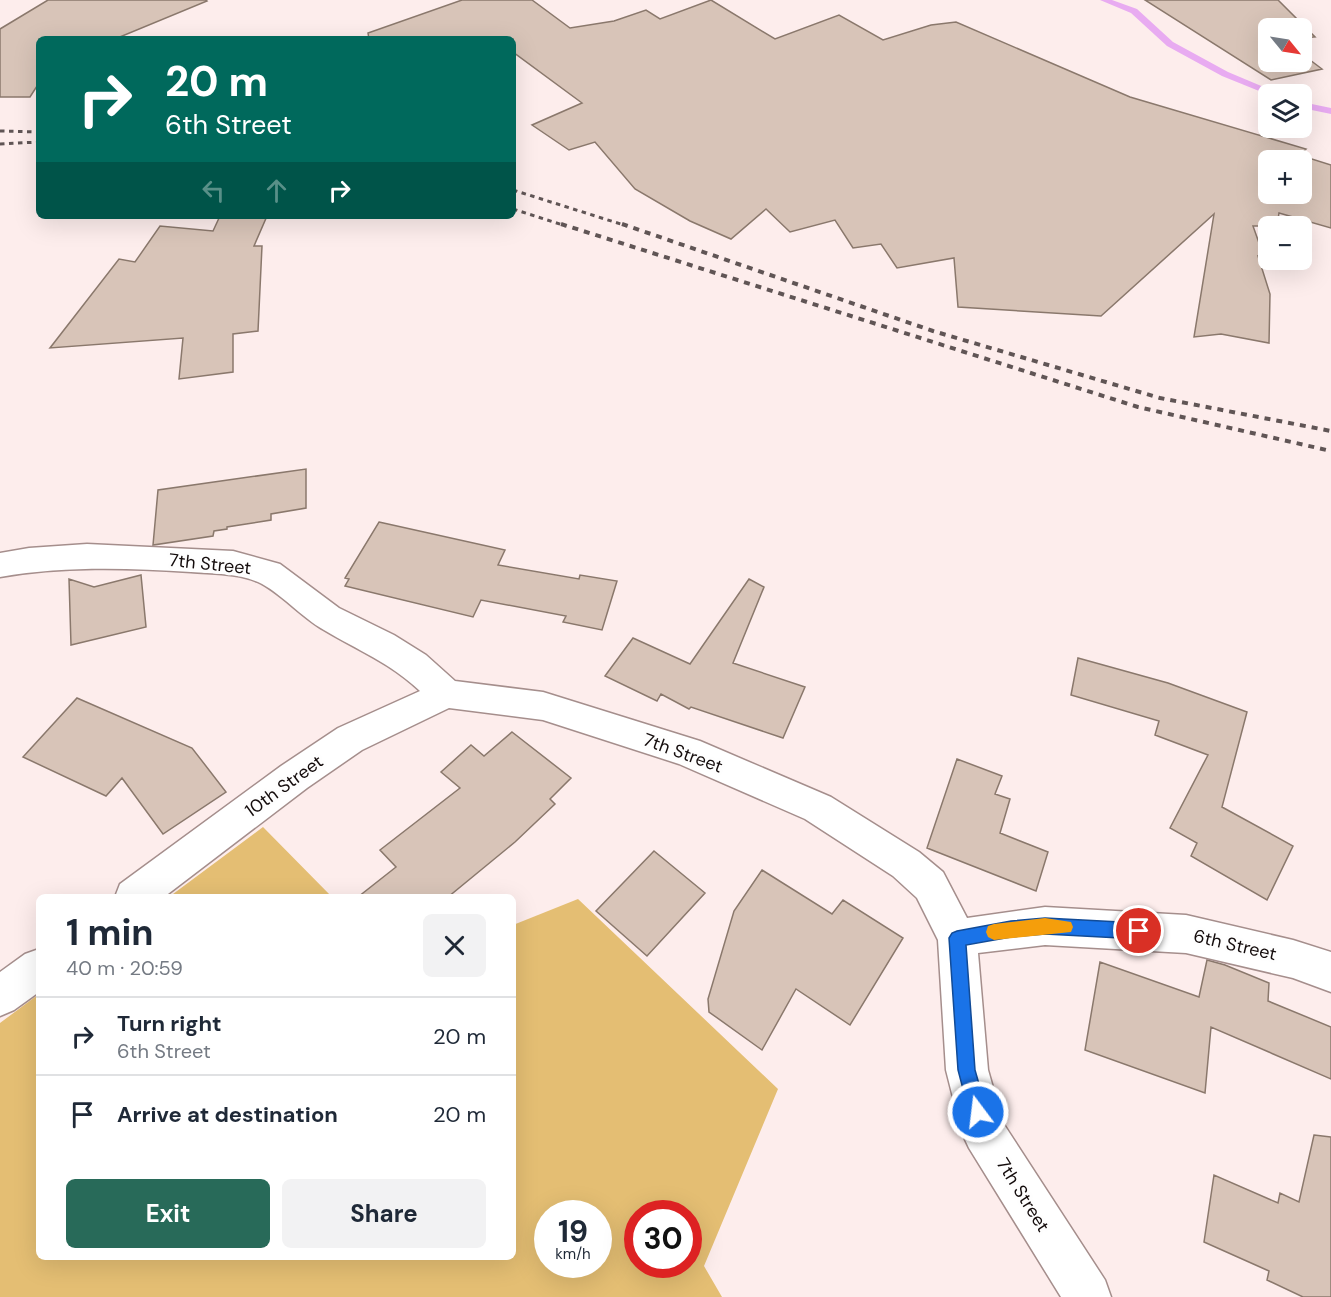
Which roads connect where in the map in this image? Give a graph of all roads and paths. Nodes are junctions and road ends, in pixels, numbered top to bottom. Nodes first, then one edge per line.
1 (0, 565) edge
2 (446, 694) junction
3 (138, 894) edge
4 (957, 938) junction
5 (36, 970) edge
6 (1331, 972) edge
7 (0, 996) edge
8 (1088, 1297) edge

1 - 2 street, 7th Street
2 - 3 street, 10th Street
2 - 4 street, 7th Street
4 - 6 street, 6th Street
4 - 8 street, 7th Street
5 - 7 street

